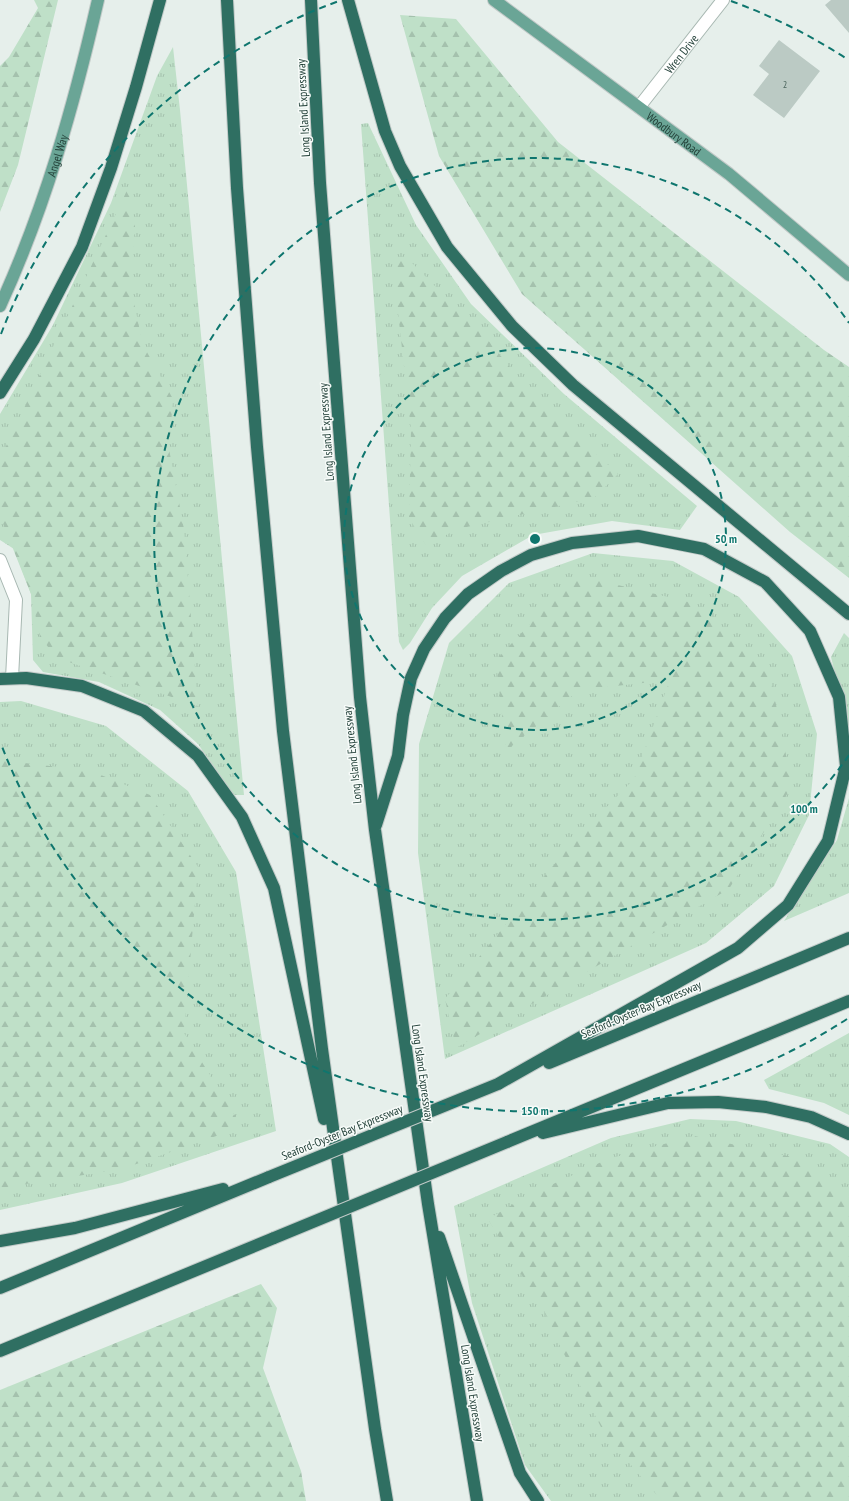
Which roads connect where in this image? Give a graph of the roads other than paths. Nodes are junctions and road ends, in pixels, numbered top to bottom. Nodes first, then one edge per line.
1 (98, 0) edge
2 (160, 0) edge
3 (226, 0) edge
4 (311, 0) edge
5 (494, 0) edge
6 (723, 0) edge
7 (348, 2) edge
8 (638, 107) junction
9 (849, 274) edge
10 (0, 306) edge
11 (0, 393) edge
12 (0, 560) edge
13 (849, 614) edge
14 (6, 679) edge
15 (375, 830) junction
16 (849, 938) edge
17 (849, 1001) edge
18 (498, 1084) junction
19 (849, 1134) edge
20 (507, 1142) junction
21 (269, 1177) junction
22 (428, 1204) junction
23 (345, 1215) junction
24 (0, 1241) edge
25 (0, 1288) edge
26 (0, 1351) edge
27 (387, 1501) edge
28 (477, 1501) edge
29 (538, 1501) edge

1 - 10 main road, Angel Way
2 - 11 highway
3 - 23 highway
4 - 15 highway, Long Island Expressway
5 - 8 main road, Woodbury Road
6 - 8 street, Wren Drive
7 - 13 highway
8 - 9 main road, Woodbury Road
12 - 14 street
14 - 23 highway
15 - 18 highway
15 - 22 highway, Long Island Expressway
16 - 18 highway, Seaford-Oyster Bay Expressway
17 - 20 highway
18 - 21 highway, Seaford-Oyster Bay Expressway, bridge
19 - 20 highway
20 - 26 highway, bridge
21 - 24 highway
21 - 25 highway, Seaford-Oyster Bay Expressway
22 - 28 highway, Long Island Expressway
22 - 29 highway
23 - 27 highway

